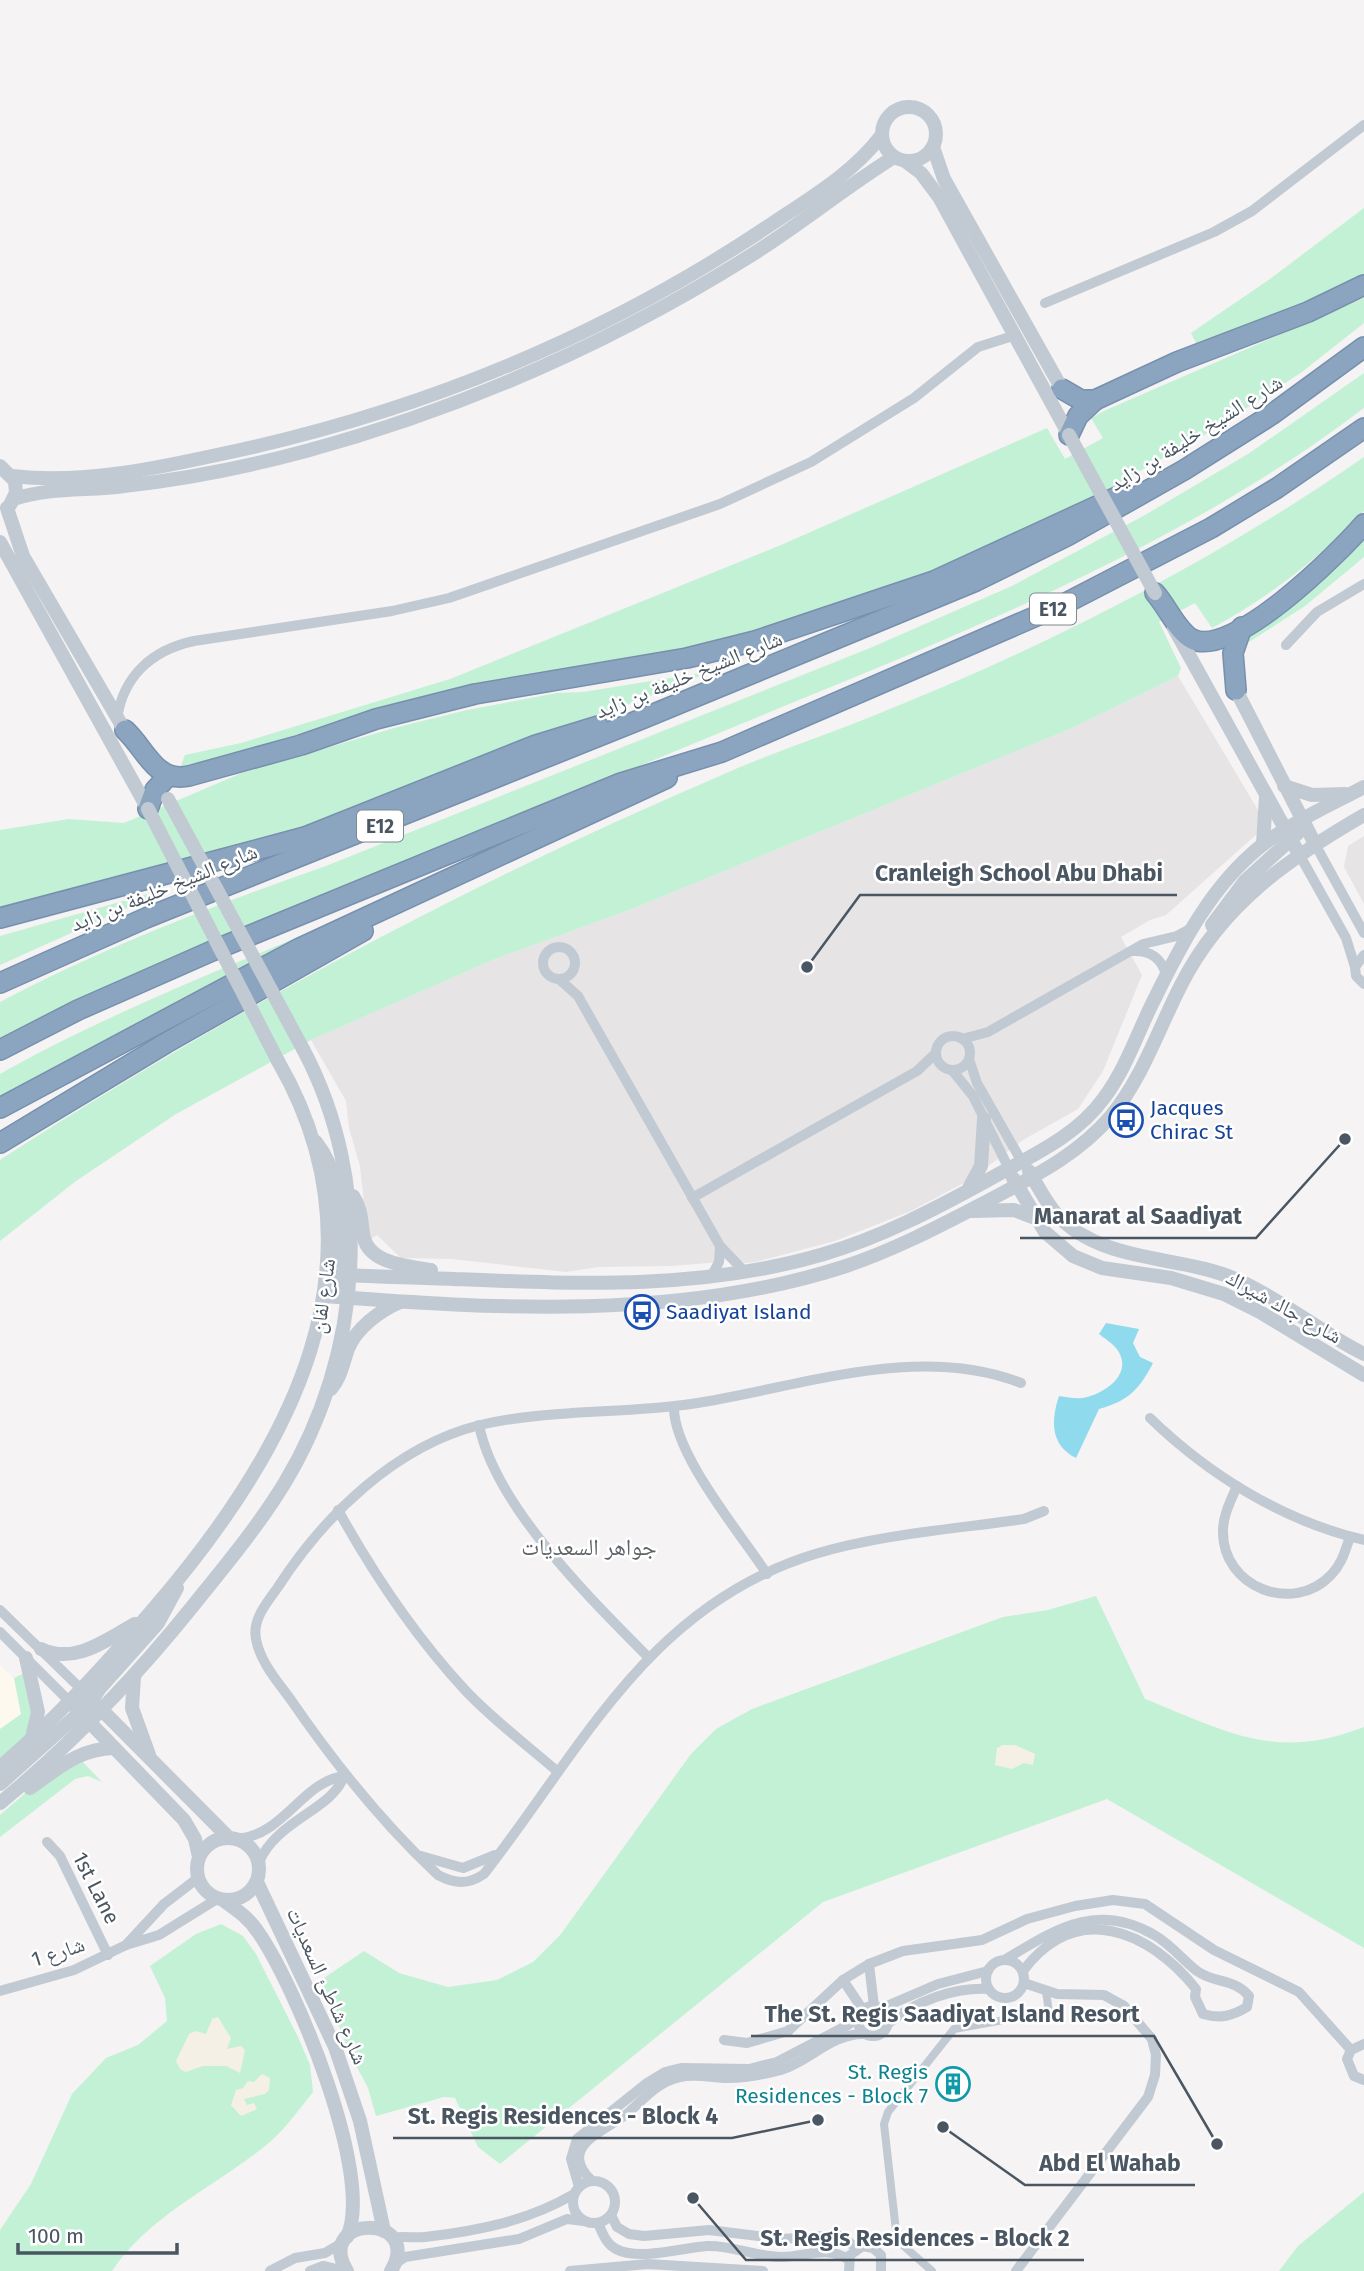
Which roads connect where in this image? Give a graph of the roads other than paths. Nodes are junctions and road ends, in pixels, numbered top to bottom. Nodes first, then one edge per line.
1 (1364, 125) edge
2 (881, 136) junction
3 (933, 147) junction
4 (899, 159) junction
5 (1364, 285) edge
6 (1045, 303) dead end
7 (1016, 335) junction
8 (1364, 347) edge
9 (1062, 389) joint
10 (1095, 400) junction
11 (1364, 428) edge
12 (1069, 435) junction
13 (0, 466) edge
14 (12, 476) junction
15 (1156, 486) junction
16 (7, 507) edge
17 (1364, 524) edge
18 (0, 542) edge
19 (1364, 584) edge
20 (1155, 593) junction
21 (1242, 627) junction
22 (1286, 645) dead end
23 (1236, 690) joint
24 (644, 718) junction
25 (121, 725) junction
26 (722, 752) junction
27 (165, 786) junction
28 (1284, 786) junction
29 (1359, 790) edge
30 (1265, 792) junction
31 (148, 809) junction
32 (1364, 815) edge
33 (1303, 821) junction
34 (1290, 834) junction
35 (1263, 844) junction
36 (1315, 844) junction
37 (1299, 854) junction
38 (485, 862) junction
39 (0, 918) edge
40 (1193, 928) junction
41 (1364, 933) edge
42 (1202, 949) junction
43 (1132, 951) junction
44 (1364, 955) edge
45 (575, 967) junction
46 (1355, 967) junction
47 (1166, 975) junction
48 (559, 979) junction
49 (0, 984) edge
50 (1364, 984) edge
51 (578, 996) junction
52 (988, 1032) junction
53 (962, 1039) junction
54 (0, 1050) edge
55 (936, 1053) junction
56 (969, 1056) junction
57 (950, 1070) junction
58 (917, 1071) junction
59 (0, 1108) edge
60 (984, 1119) junction
61 (0, 1143) edge
62 (1020, 1174) junction
63 (349, 1191) junction
64 (961, 1195) junction
65 (692, 1198) junction
66 (967, 1212) junction
67 (1035, 1218) junction
68 (720, 1245) junction
69 (894, 1248) junction
70 (745, 1272) junction
71 (339, 1275) junction
72 (711, 1277) junction
73 (451, 1279) junction
74 (337, 1296) junction
75 (401, 1302) junction
76 (1364, 1354) edge
77 (1364, 1375) edge
78 (1021, 1383) dead end
79 (325, 1395) junction
80 (674, 1406) junction
81 (1150, 1418) dead end
82 (480, 1425) junction
83 (314, 1426) junction
84 (1237, 1486) junction
85 (338, 1510) junction
86 (1044, 1511) dead end
87 (1350, 1537) junction
88 (1364, 1540) edge
89 (183, 1574) junction
90 (767, 1574) junction
91 (0, 1610) edge
92 (146, 1618) junction
93 (0, 1632) edge
94 (41, 1649) junction
95 (648, 1657) junction
96 (26, 1658) junction
97 (135, 1676) junction
98 (86, 1695) junction
99 (75, 1707) junction
100 (103, 1711) junction
101 (90, 1723) junction
102 (31, 1740) junction
103 (114, 1748) junction
104 (151, 1760) junction
105 (0, 1767) edge
106 (558, 1772) junction
107 (344, 1776) junction
108 (0, 1784) edge
109 (0, 1803) edge
110 (0, 1808) edge
111 (234, 1838) junction
112 (47, 1842) dead end
113 (502, 1850) junction
114 (418, 1856) junction
115 (199, 1857) junction
116 (259, 1862) junction
117 (198, 1878) junction
118 (257, 1882) junction
119 (220, 1900) junction
120 (164, 1904) junction
121 (178, 1924) junction
122 (126, 1945) junction
123 (108, 1955) junction
124 (1006, 1959) junction
125 (869, 1964) junction
126 (988, 1971) junction
127 (1023, 1971) junction
128 (1210, 1979) junction
129 (843, 1980) junction
130 (1024, 1983) junction
131 (989, 1989) junction
132 (1196, 1989) junction
133 (0, 1990) edge
134 (1046, 1992) junction
135 (869, 2010) junction
136 (889, 2023) junction
137 (863, 2034) junction
138 (724, 2040) dead end
139 (1364, 2044) edge
140 (1351, 2050) junction
141 (1364, 2080) edge
142 (592, 2181) junction
143 (576, 2191) junction
144 (611, 2215) junction
145 (584, 2221) junction
146 (598, 2223) junction
147 (388, 2234) junction
148 (346, 2239) junction
149 (858, 2248) junction
150 (849, 2265) edge
151 (393, 2267) edge
152 (270, 2271) edge
153 (310, 2271) edge
154 (346, 2271) edge
155 (570, 2271) edge
156 (763, 2271) edge
157 (881, 2271) edge
158 (932, 2271) edge
159 (1016, 2271) edge

1 - 6 street
2 - 3 street
2 - 4 street
2 - 14 street
3 - 4 street
3 - 9 street
4 - 7 street
4 - 16 street
5 - 10 highway
7 - 12 street
7 - 25 street
8 - 15 highway, شارع الشيخ خليفة بن زايد / E12
9 - 10 highway
10 - 12 highway
11 - 26 highway, E12
12 - 20 street, bridge
13 - 14 street
14 - 16 street
15 - 24 highway, شارع الشيخ خليفة بن زايد / E12
15 - 27 highway
16 - 25 street
17 - 21 highway
18 - 31 street, شارع لفان
19 - 22 street
20 - 21 highway
20 - 30 street
21 - 23 highway
23 - 28 street
24 - 39 highway
24 - 49 highway, شارع الشيخ خليفة بن زايد / E12
25 - 27 highway
26 - 38 highway
26 - 54 highway, E12
27 - 31 highway
27 - 63 street, شارع لفان, bridge
28 - 29 street
28 - 33 street
29 - 33 street
30 - 34 street
30 - 35 street
31 - 71 street, شارع لفان, bridge
32 - 36 street
33 - 34 street
33 - 36 street
34 - 35 street
34 - 37 street
34 - 42 street
35 - 40 street
36 - 37 street
36 - 41 street
37 - 42 street
37 - 46 street
38 - 59 highway
38 - 61 highway
40 - 43 street
40 - 47 street
42 - 62 street
43 - 47 street
43 - 52 street
44 - 46 street
45 - 48 street
45 - 48 street
45 - 51 street
46 - 50 street
47 - 62 street
48 - 51 street
51 - 65 street
52 - 53 street
52 - 56 street
53 - 55 street
53 - 56 street
55 - 57 street
55 - 58 street
56 - 57 street
56 - 62 street, شارع جاك شيراك
57 - 58 street
57 - 60 street, شارع جاك شيراك
58 - 65 street
60 - 62 street, شارع جاك شيراك
60 - 64 street
62 - 64 street
62 - 66 street
62 - 67 street, شارع جاك شيراك
62 - 69 street
62 - 76 street, شارع جاك شيراك
63 - 71 street, شارع لفان
63 - 73 street
64 - 70 street
65 - 68 street
66 - 67 street
66 - 69 street
67 - 77 street, شارع جاك شيراك
68 - 70 street
68 - 72 street
69 - 75 street
70 - 72 street
71 - 73 street
71 - 74 street, شارع لفان
71 - 74 street, شارع لفان
72 - 73 street
74 - 75 street
74 - 79 street, شارع لفان
74 - 83 street
74 - 89 street, شارع لفان
75 - 79 street
78 - 80 street
79 - 83 street, شارع لفان
80 - 82 street
80 - 90 street
81 - 84 street
82 - 85 street
82 - 95 street
83 - 97 street, شارع لفان
84 - 87 street
84 - 87 street
85 - 106 street
85 - 107 street
86 - 90 street
87 - 88 street
89 - 92 street, شارع لفان
89 - 98 street
90 - 95 street
91 - 94 street
92 - 94 street
92 - 98 street, شارع لفان
93 - 96 street
94 - 98 street
95 - 106 street
96 - 99 street
96 - 102 street
97 - 100 street, شارع لفان
97 - 104 street
98 - 99 street, شارع لفان
98 - 100 street
98 - 101 street
99 - 101 street
99 - 102 street, شارع لفان
99 - 108 street
100 - 101 street, شارع لفان
100 - 104 street
101 - 103 street
101 - 109 street, شارع لفان
102 - 105 street, شارع لفان
103 - 110 street
103 - 115 street
104 - 111 street
106 - 113 street
107 - 111 street
107 - 114 street
107 - 116 street
111 - 115 street
111 - 116 street
112 - 123 street, 1st Lane
113 - 114 street
113 - 114 street
115 - 117 street
116 - 118 street
117 - 119 street
117 - 120 street, شارع 1
118 - 119 street
118 - 147 street, شارع شاطئ السعديات
119 - 121 street, شارع 1
119 - 148 street, شارع شاطئ السعديات
120 - 121 street
120 - 122 street, شارع 1
121 - 122 street, شارع 1
122 - 123 street, شارع 1
123 - 133 street, شارع 1
124 - 126 street
124 - 127 street
124 - 128 street
125 - 129 street
125 - 135 street
125 - 140 street
126 - 131 street
126 - 135 street
127 - 130 street
127 - 132 street
128 - 132 street
128 - 132 street
129 - 135 street
129 - 138 street
130 - 131 street
130 - 134 street
131 - 136 street
134 - 158 street
134 - 159 street
135 - 136 street
135 - 137 street
135 - 143 street
136 - 137 street
137 - 142 street
139 - 140 street
140 - 141 street
142 - 143 street
142 - 144 street
143 - 145 street
143 - 147 street
144 - 146 street
144 - 149 street
145 - 146 street
145 - 151 street
146 - 150 street
147 - 148 street
147 - 151 street, شارع شاطئ السعديات
148 - 152 street
148 - 154 street, شارع شاطئ السعديات
149 - 150 street
149 - 157 street
153 - 154 street
155 - 156 street

